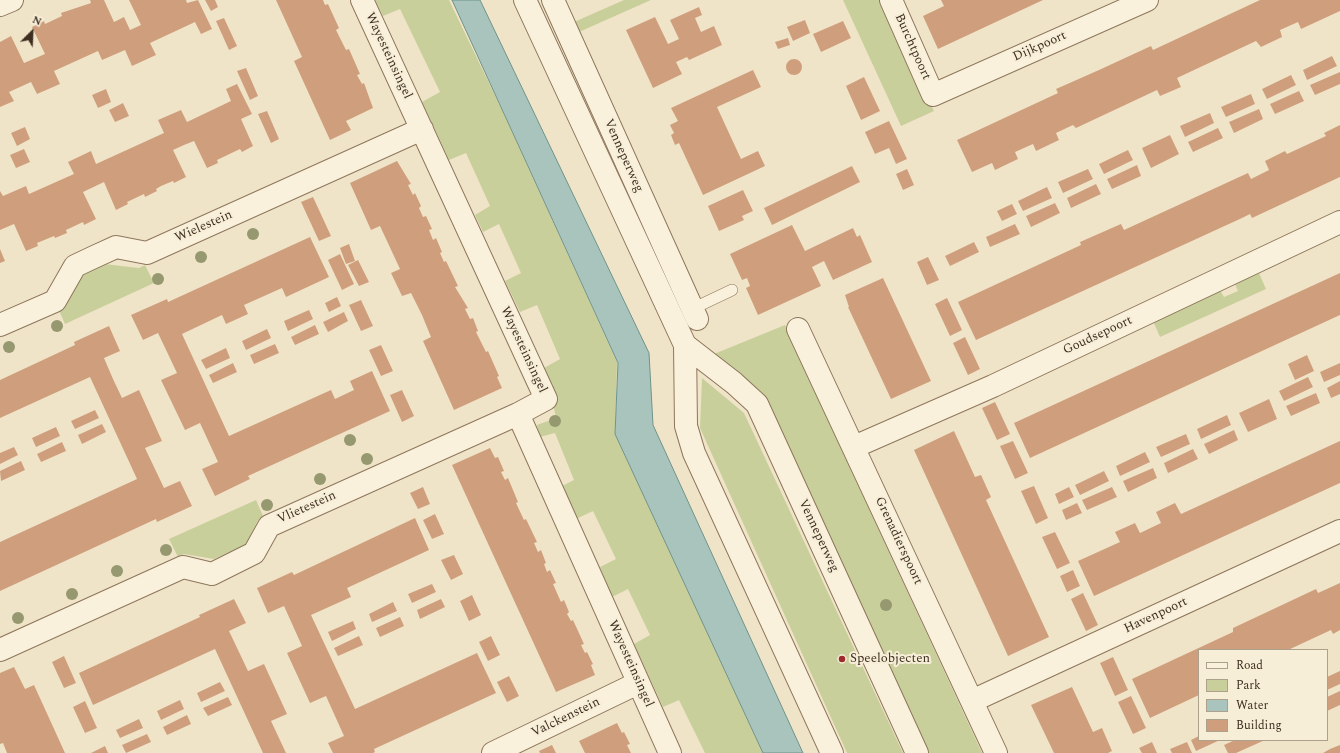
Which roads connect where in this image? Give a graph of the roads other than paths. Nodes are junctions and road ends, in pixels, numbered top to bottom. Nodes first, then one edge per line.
1 (12, 0) edge
2 (362, 0) edge
3 (525, 0) edge
4 (553, 0) edge
5 (891, 0) edge
6 (1147, 0) edge
7 (0, 6) edge
8 (933, 95) joint
9 (422, 129) junction
10 (1340, 222) edge
11 (732, 290) dead end
12 (663, 300) junction
13 (691, 307) junction
14 (0, 325) edge
15 (798, 329) dead end
16 (685, 345) junction
17 (518, 414) junction
18 (854, 447) junction
19 (1340, 531) edge
20 (0, 650) edge
21 (638, 683) junction
22 (972, 701) junction
23 (493, 753) edge
24 (670, 753) edge
25 (832, 753) edge
26 (917, 753) edge
27 (996, 753) edge

1 - 7 street
2 - 9 street, Wayesteinsingel
3 - 12 street, Venneperweg
4 - 13 street, Venneperweg
5 - 8 street, Burchtpoort
6 - 8 street, Dijkpoort
9 - 14 street, Wielestein
9 - 17 street, Wayesteinsingel
10 - 18 street, Goudsepoort
11 - 13 lane
12 - 13 street
12 - 16 street, Venneperweg
15 - 18 street, Grenadierspoort
16 - 25 street, Venneperweg
16 - 26 street, Venneperweg
17 - 20 street, Vlietestein
17 - 21 street, Wayesteinsingel
18 - 22 street, Grenadierspoort
19 - 22 street, Havenpoort
21 - 23 street, Valckenstein
21 - 24 street, Wayesteinsingel
22 - 27 street, Grenadierspoort

